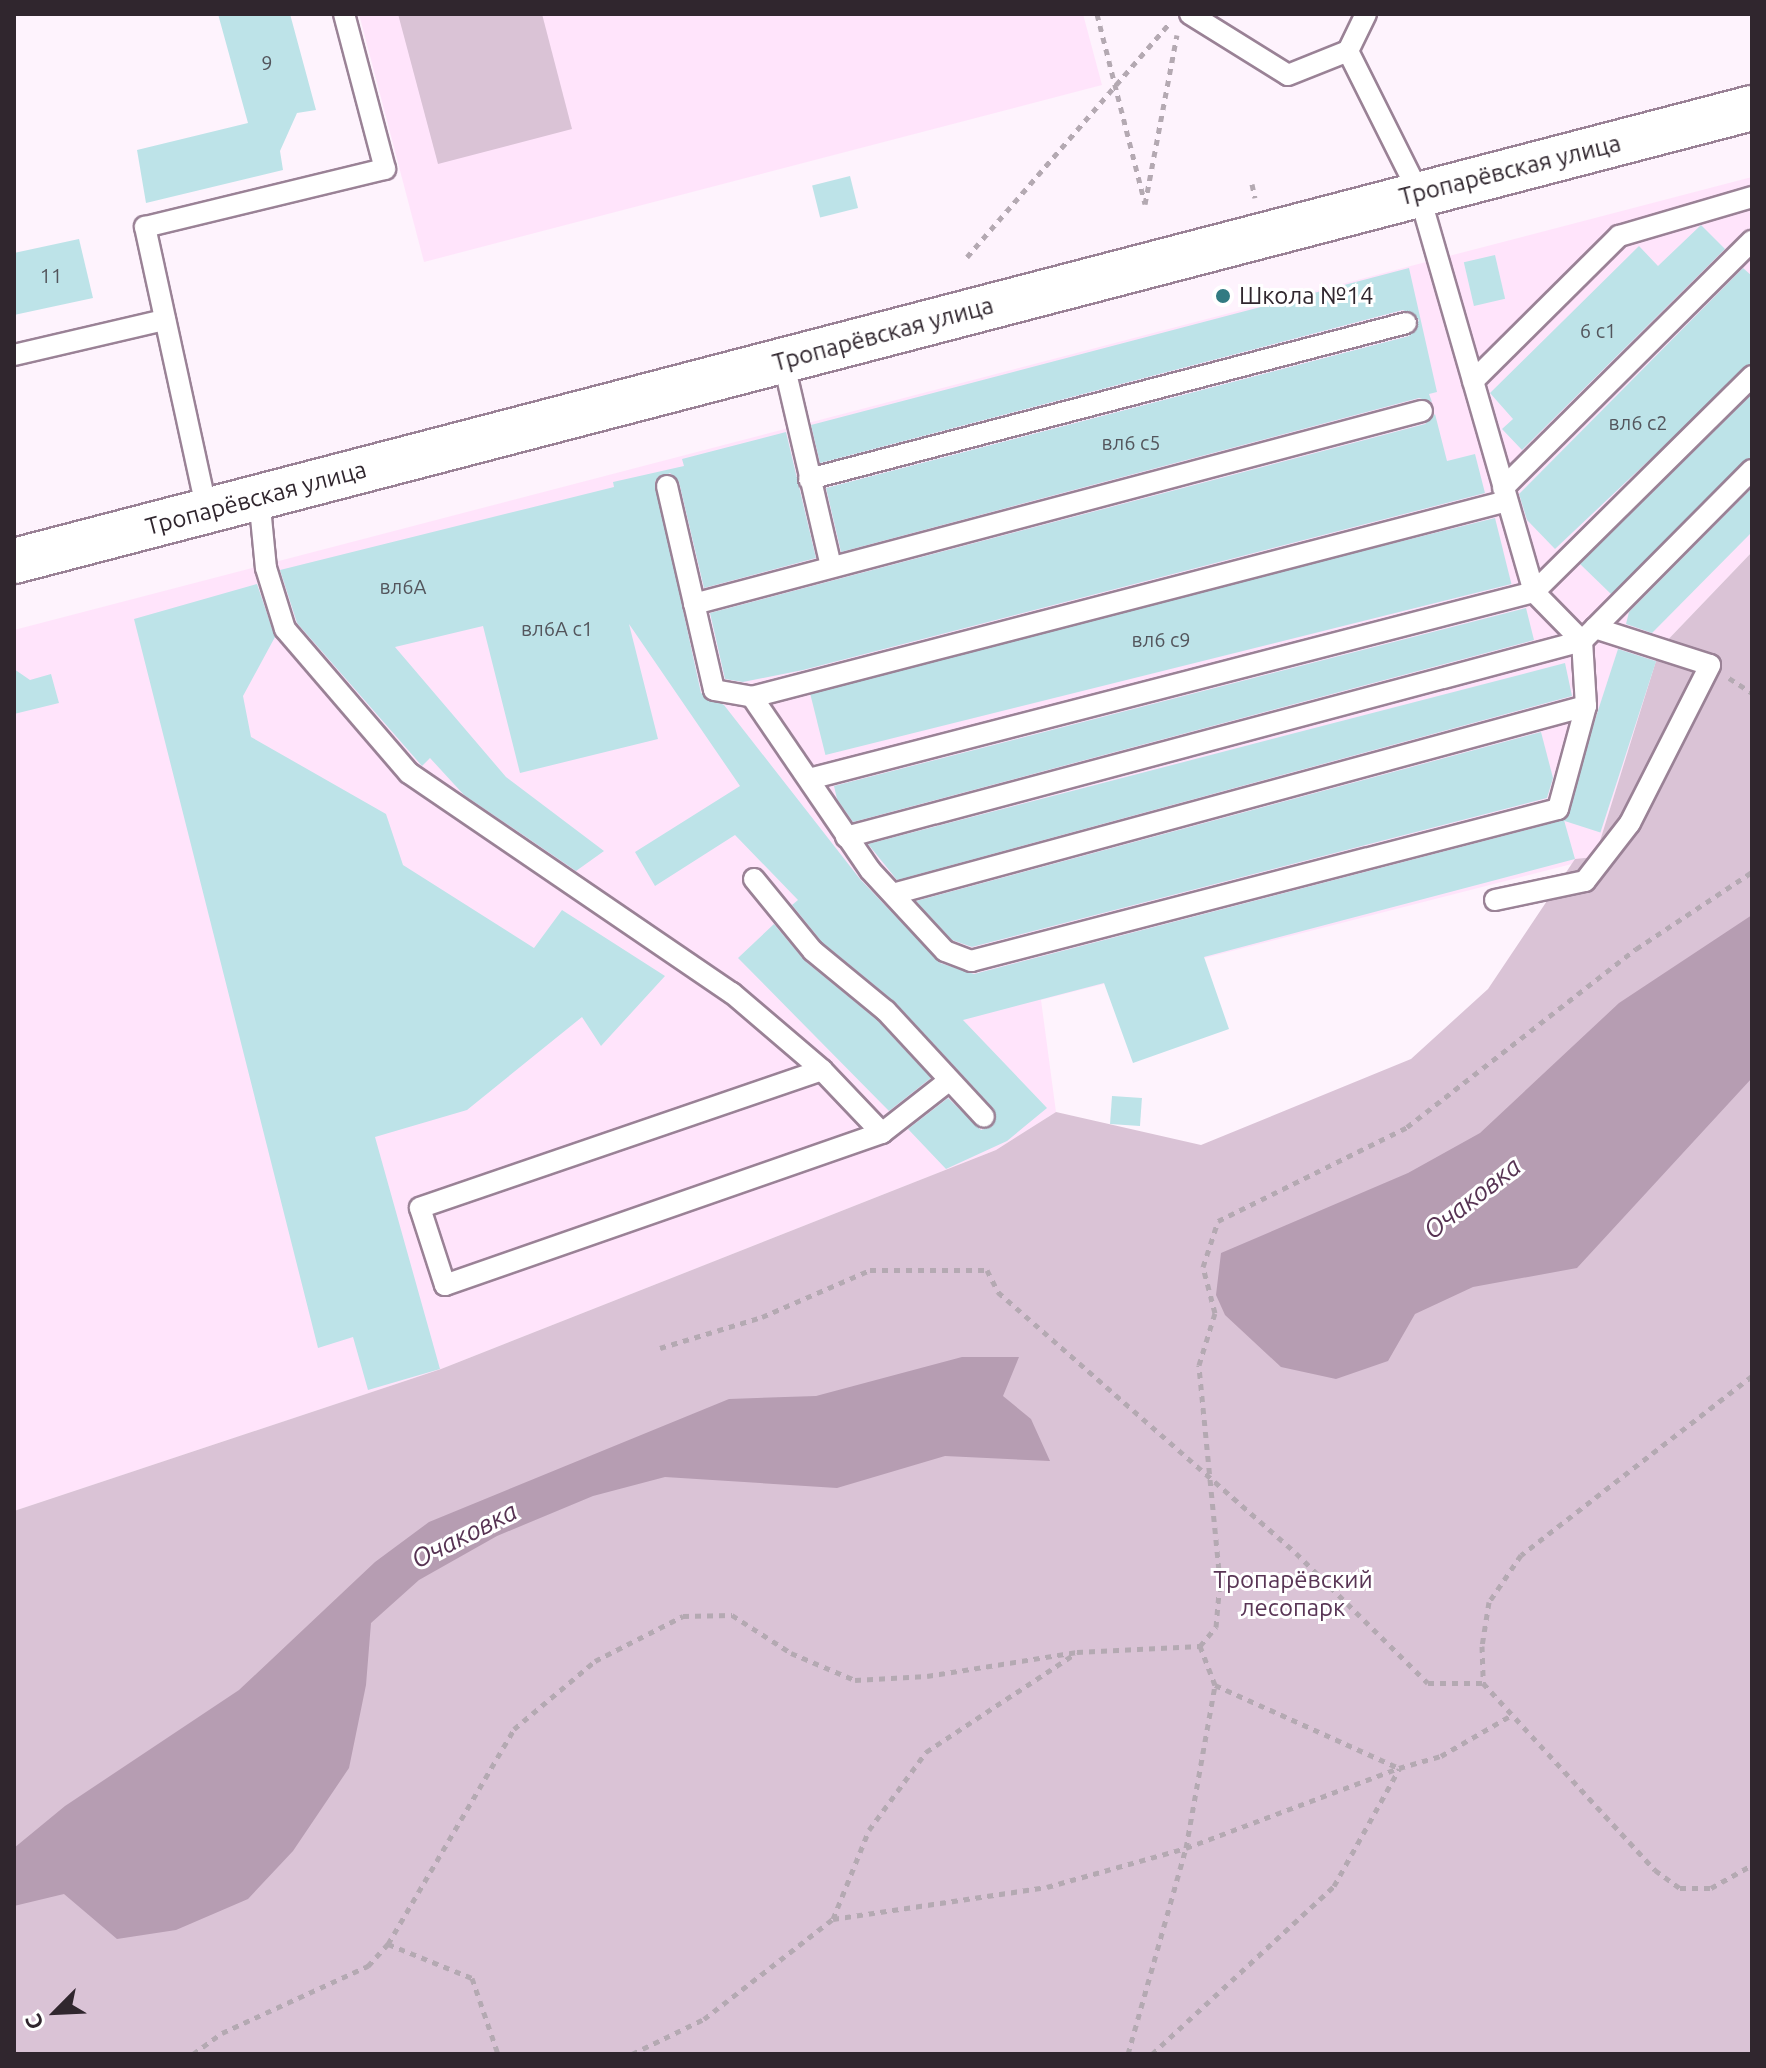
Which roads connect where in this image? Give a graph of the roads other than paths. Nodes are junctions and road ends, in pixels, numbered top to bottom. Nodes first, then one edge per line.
1 (344, 14) edge
2 (1366, 14) edge
3 (1184, 21) edge
4 (1348, 51) junction
5 (1752, 108) edge
6 (1419, 193) junction
7 (1752, 197) edge
8 (1752, 241) edge
9 (165, 320) junction
10 (1406, 323) dead end
11 (14, 355) edge
12 (783, 360) junction
13 (1752, 376) edge
14 (1473, 381) junction
15 (1422, 411) dead end
16 (1752, 470) edge
17 (809, 479) junction
18 (667, 486) dead end
19 (1505, 494) junction
20 (259, 497) junction
21 (207, 511) junction
22 (14, 561) edge
23 (831, 567) junction
24 (1534, 592) junction
25 (694, 604) junction
26 (1589, 634) junction
27 (752, 697) junction
28 (1586, 706) junction
29 (813, 778) junction
30 (846, 837) junction
31 (754, 879) dead end
32 (893, 894) junction
33 (1495, 900) dead end
34 (822, 1070) junction
35 (947, 1082) junction
36 (984, 1117) dead end
37 (882, 1133) junction

1 - 9 lane
2 - 4 lane
3 - 4 lane
4 - 6 lane
5 - 6 street, Тропарёвская улица
6 - 12 street, Тропарёвская улица
6 - 14 lane
7 - 14 lane
8 - 19 lane
9 - 11 lane
9 - 21 lane
10 - 17 lane
12 - 17 lane
12 - 20 street, Тропарёвская улица
13 - 24 lane
14 - 19 lane
15 - 23 lane
16 - 26 lane
17 - 23 lane
18 - 25 lane
19 - 24 lane
19 - 27 lane
20 - 21 street, Тропарёвская улица
20 - 34 lane
21 - 22 street, Тропарёвская улица
23 - 25 lane
24 - 26 lane
24 - 29 lane
25 - 27 lane
26 - 28 lane
26 - 30 lane
26 - 33 lane
27 - 29 lane
28 - 32 lane
28 - 32 lane
29 - 30 lane
30 - 32 lane
31 - 35 lane
34 - 37 lane
34 - 37 lane
35 - 36 lane
35 - 37 lane

